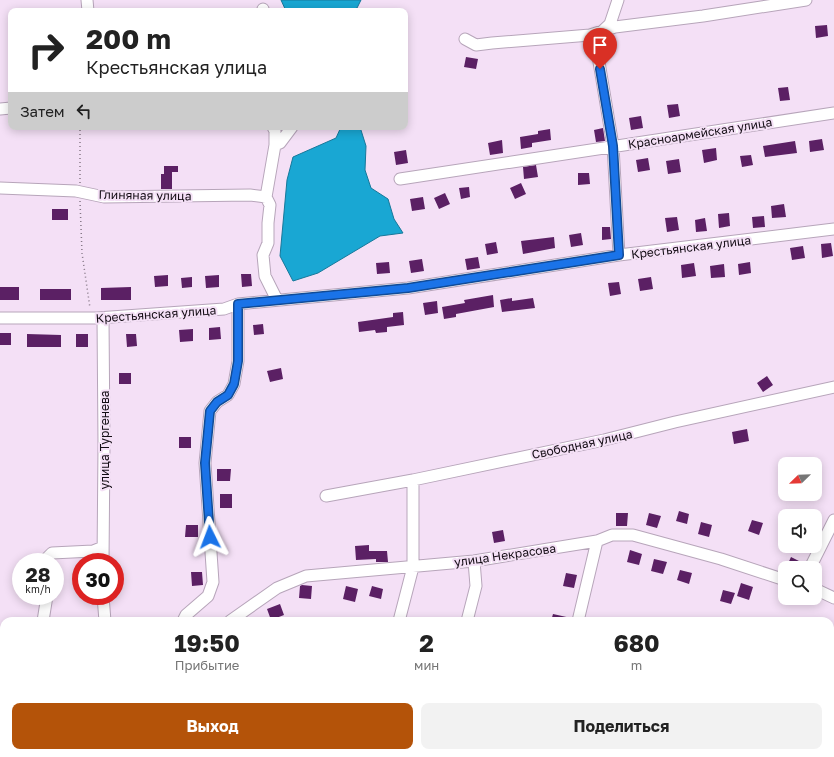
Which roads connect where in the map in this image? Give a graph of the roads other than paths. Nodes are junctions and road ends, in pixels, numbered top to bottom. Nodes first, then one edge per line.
1 (618, 0) edge
2 (806, 0) edge
3 (602, 31) junction
4 (465, 39) dead end
5 (834, 112) edge
6 (274, 130) edge
7 (290, 130) edge
8 (274, 145) junction
9 (613, 146) junction
10 (400, 179) dead end
11 (0, 188) edge
12 (266, 197) junction
13 (834, 229) edge
14 (619, 255) junction
15 (277, 300) junction
16 (238, 304) junction
17 (0, 318) edge
18 (97, 318) junction
19 (834, 386) edge
20 (414, 480) junction
21 (326, 496) dead end
22 (834, 520) edge
23 (597, 541) junction
24 (103, 547) junction
25 (52, 553) edge
26 (103, 553) edge
27 (474, 561) junction
28 (814, 561) edge
29 (413, 567) junction
30 (778, 578) edge
31 (822, 592) edge
32 (834, 598) edge
33 (46, 605) edge
34 (104, 605) edge
35 (44, 617) edge
36 (105, 617) edge
37 (185, 617) edge
38 (236, 617) edge
39 (400, 617) edge
40 (468, 617) edge
41 (579, 617) edge

1 - 3 street
2 - 3 street
3 - 4 street
3 - 9 street
5 - 9 street, Красноармейская улица
6 - 8 street
7 - 8 street
8 - 12 street
9 - 10 street, Красноармейская улица
9 - 14 street
11 - 12 street, Глиняная улица
12 - 15 street
13 - 14 street, Крестьянская улица
14 - 15 street, Крестьянская улица
15 - 16 street, Крестьянская улица
16 - 18 street, Крестьянская улица
16 - 37 street
17 - 18 street, Крестьянская улица
18 - 24 street, улица Тургенева
19 - 20 street, Свободная улица
20 - 21 street, Свободная улица
20 - 29 street
22 - 28 street
23 - 27 street, улица Некрасова
23 - 30 street, улица Некрасова
23 - 41 street
24 - 25 street
24 - 26 street, улица Тургенева
27 - 29 street, улица Некрасова
27 - 40 street
29 - 38 street, улица Некрасова
29 - 39 street
31 - 32 street
33 - 35 street
34 - 36 street

